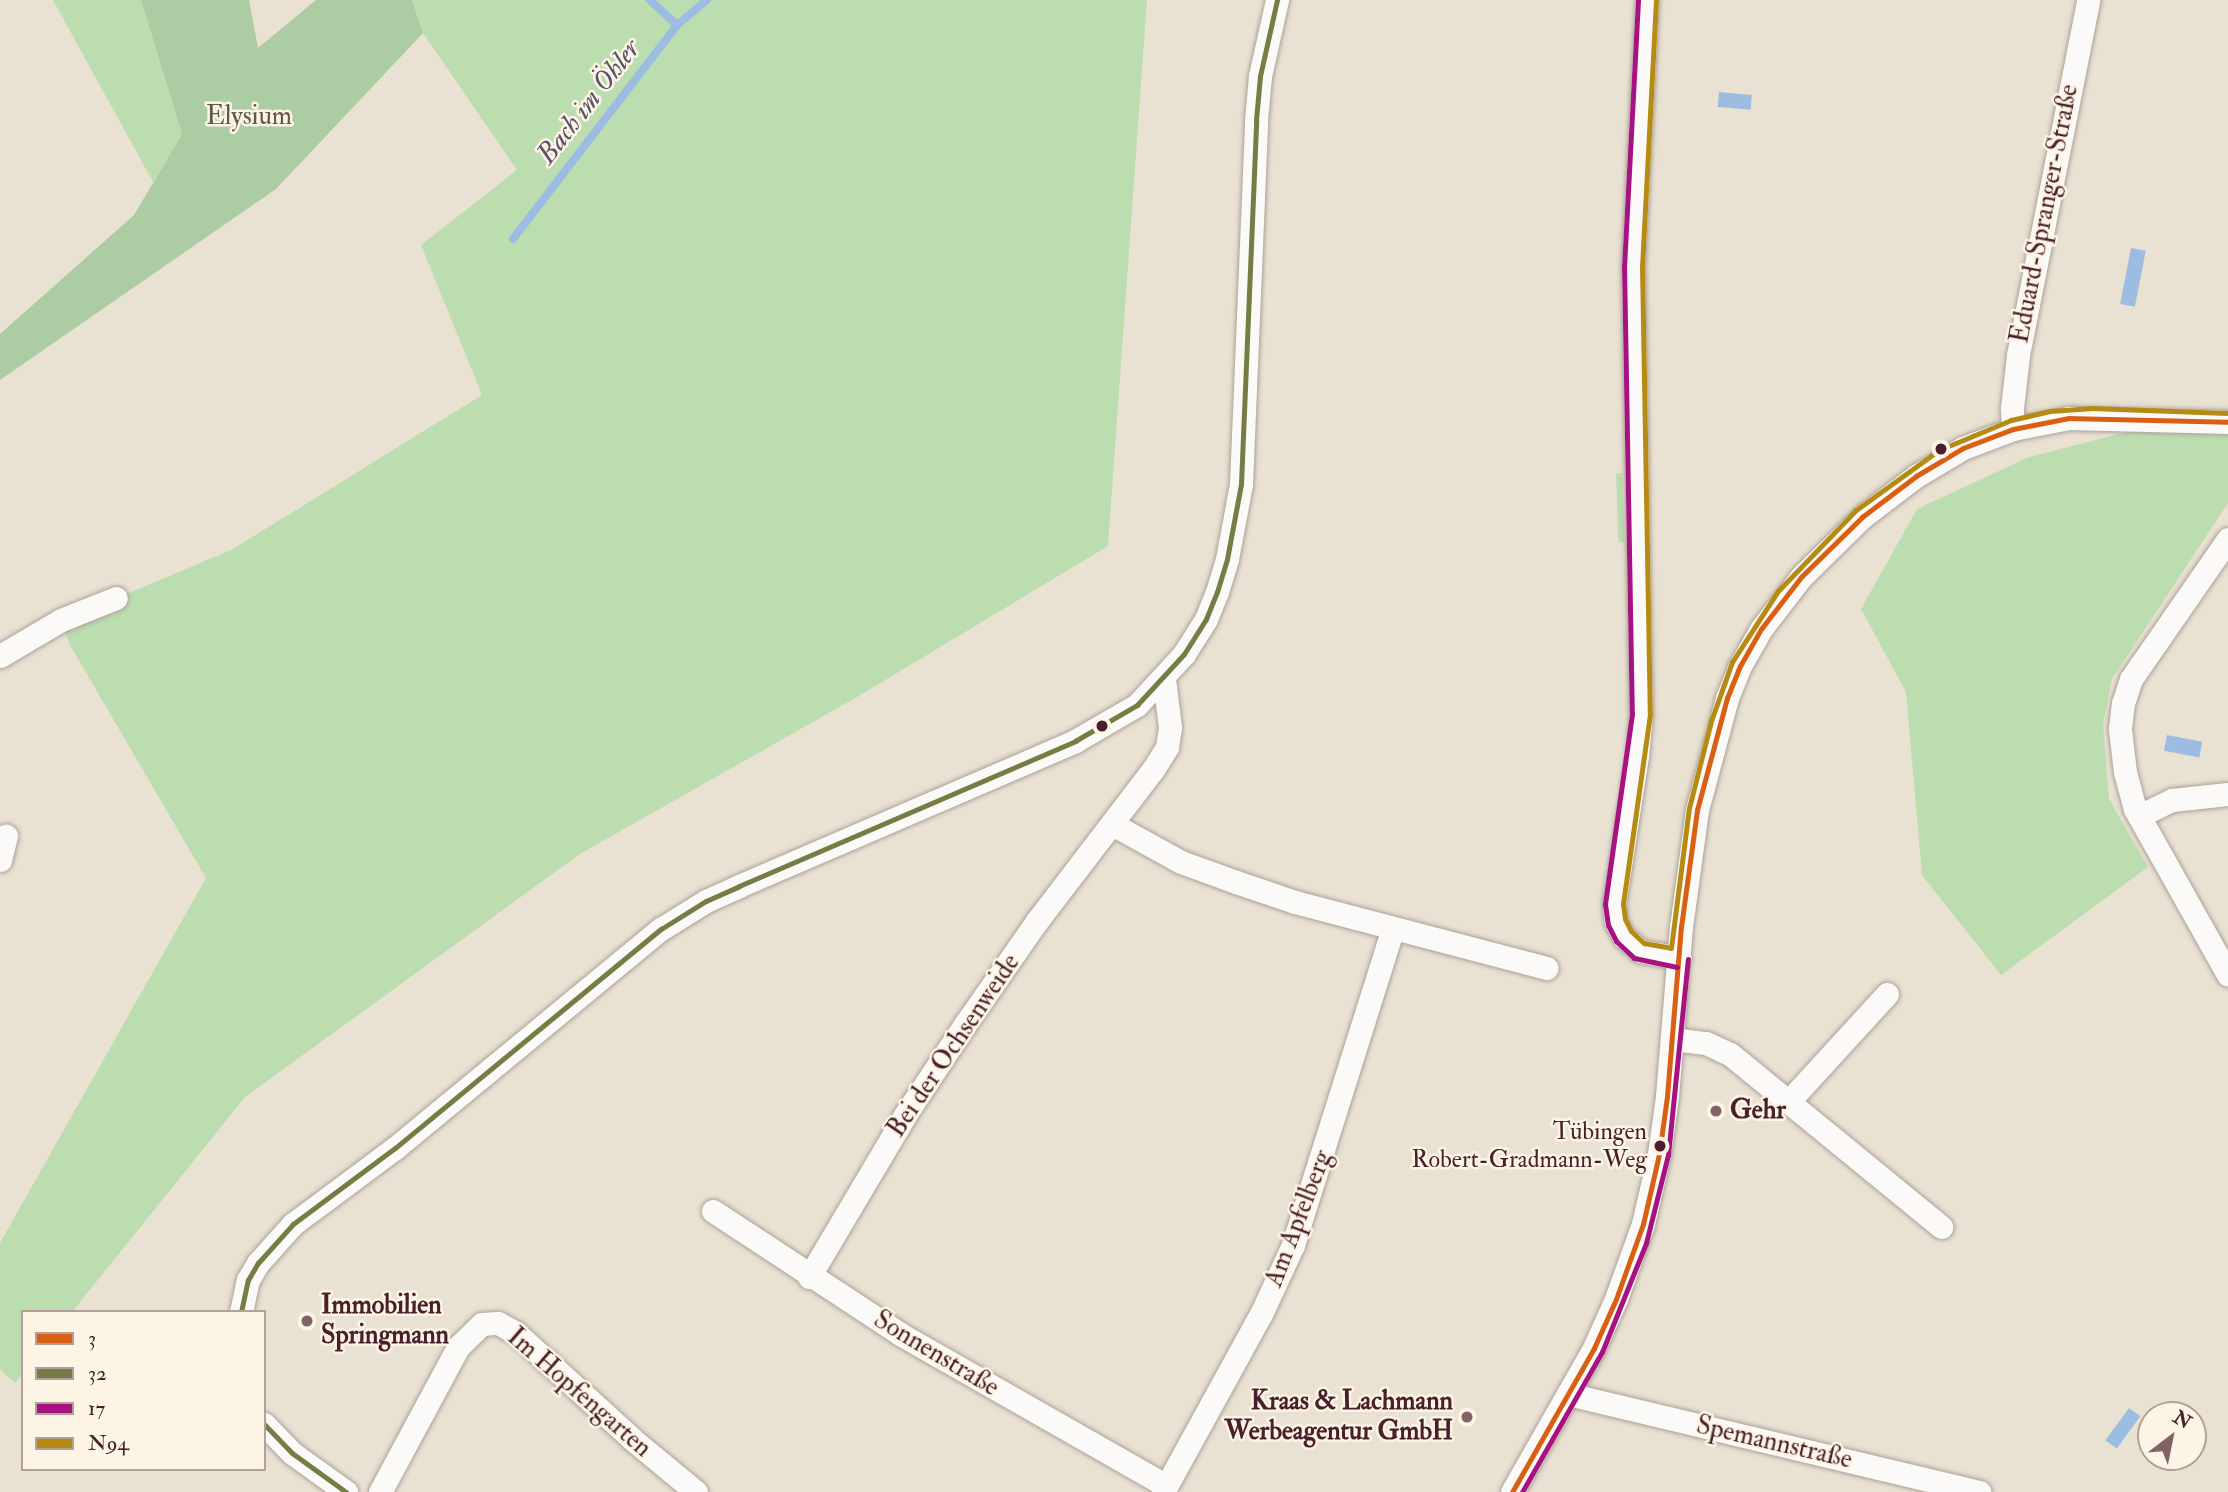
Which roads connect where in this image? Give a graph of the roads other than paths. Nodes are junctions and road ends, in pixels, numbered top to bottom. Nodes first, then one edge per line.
1 (1277, 0) edge
2 (1647, 0) edge
3 (2088, 0) edge
4 (2228, 422) edge
5 (2013, 429) junction
6 (2228, 539) edge
7 (116, 598) dead end
8 (0, 656) edge
9 (1164, 679) junction
10 (2228, 794) edge
11 (2139, 816) junction
12 (1112, 824) junction
13 (6, 836) dead end
14 (0, 860) edge
15 (1393, 928) junction
16 (1679, 958) junction
17 (1546, 968) dead end
18 (2228, 975) edge
19 (1887, 994) dead end
20 (1672, 1039) junction
21 (1789, 1101) junction
22 (713, 1211) dead end
23 (1941, 1227) dead end
24 (809, 1277) junction
25 (241, 1310) edge
26 (1568, 1394) junction
27 (266, 1426) edge
28 (1164, 1489) edge
29 (346, 1492) edge
30 (380, 1492) edge
31 (696, 1492) edge
32 (1511, 1492) edge
33 (1980, 1492) edge

1 - 9 street
2 - 16 street
3 - 5 street, Eduard-Spranger-Straße
4 - 5 street
5 - 16 street
6 - 11 street
7 - 8 street
9 - 12 street, Bei der Ochsenweide
9 - 25 street
10 - 11 street
11 - 18 street
12 - 15 street
12 - 24 street, Bei der Ochsenweide
13 - 14 street
15 - 17 street
15 - 28 street, Am Apfelberg
16 - 20 street
19 - 21 street
20 - 21 street
20 - 26 street
21 - 23 street
22 - 24 street, Sonnenstraße
24 - 28 street, Sonnenstraße
26 - 32 street
26 - 33 street, Spemannstraße
27 - 29 street
30 - 31 street, Im Hopfengarten

